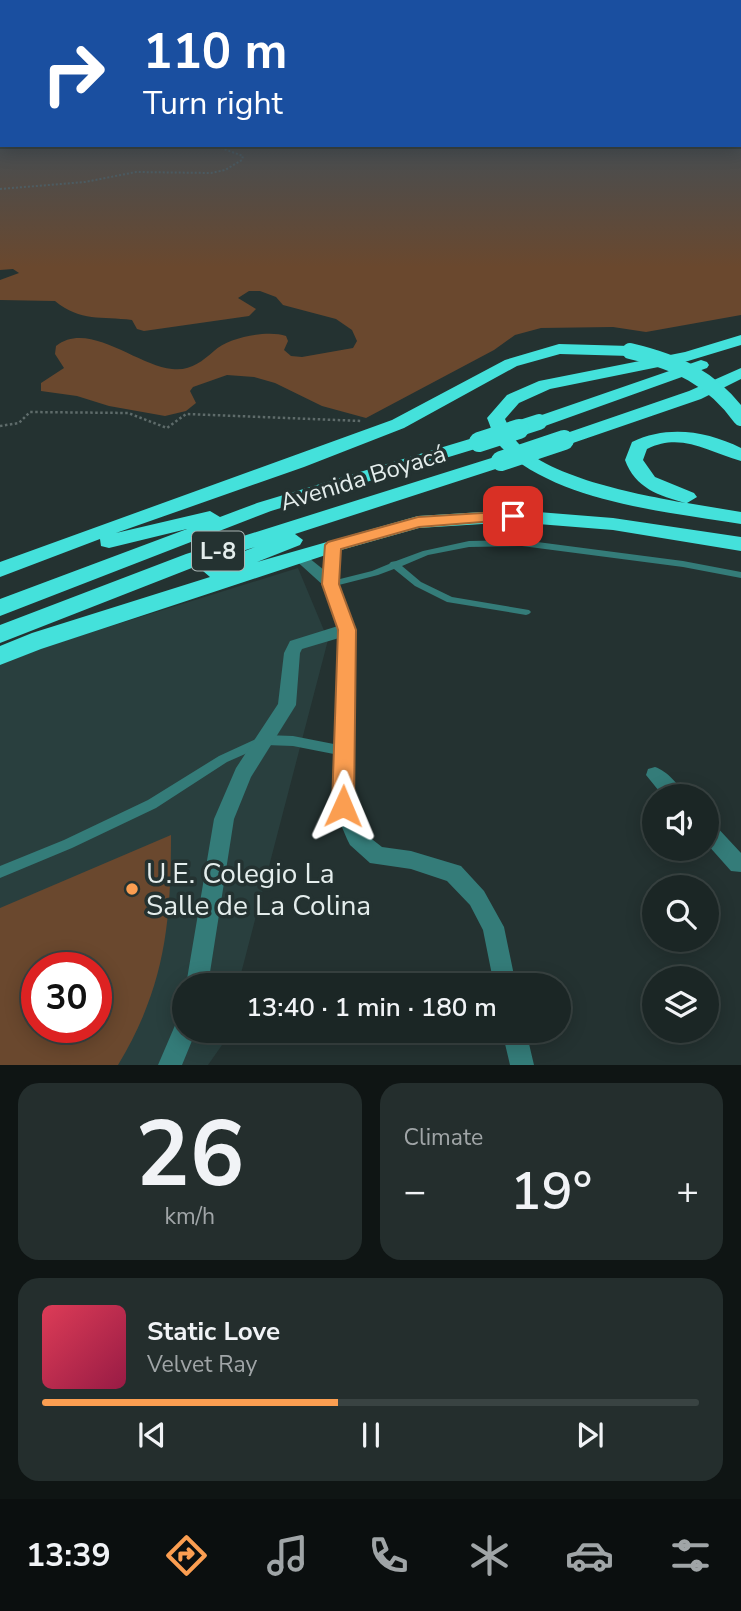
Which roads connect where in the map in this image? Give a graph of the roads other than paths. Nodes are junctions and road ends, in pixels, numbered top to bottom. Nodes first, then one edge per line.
1 (741, 340) edge
2 (741, 348) edge
3 (741, 373) edge
4 (741, 418) edge
5 (741, 454) edge
6 (440, 482) junction
7 (264, 507) junction
8 (741, 517) edge
9 (741, 544) edge
10 (334, 545) junction
11 (299, 557) junction
12 (394, 564) junction
13 (0, 570) edge
14 (741, 575) edge
15 (331, 584) junction
16 (0, 608) edge
17 (526, 612) dead end
18 (347, 630) junction
19 (0, 634) edge
20 (28, 644) junction
21 (0, 656) edge
22 (265, 740) junction
23 (344, 751) junction
24 (655, 775) dead end
25 (664, 784) edge
26 (719, 842) edge
27 (740, 862) edge
28 (0, 872) edge
29 (199, 973) edge
30 (503, 973) edge
31 (179, 1043) edge
32 (517, 1043) edge
33 (170, 1065) edge
34 (522, 1065) edge

1 - 8 highway
2 - 7 highway, Avenida Boyacá / L-8, bridge
3 - 6 highway, Avenida Boyacá / L-8, bridge
4 - 13 highway, bridge
5 - 8 highway
6 - 19 highway, Avenida Boyacá / L-8
6 - 20 highway
7 - 13 highway
7 - 16 highway, Avenida Boyacá / L-8
9 - 10 highway
10 - 11 highway
10 - 15 street
11 - 15 street
11 - 20 highway
12 - 14 lane
12 - 15 lane
12 - 17 lane
15 - 18 street
18 - 22 street
18 - 23 street
20 - 21 highway
22 - 23 lane
22 - 28 lane
22 - 29 street
23 - 30 street
24 - 25 street
26 - 27 street
31 - 33 street
32 - 34 street

